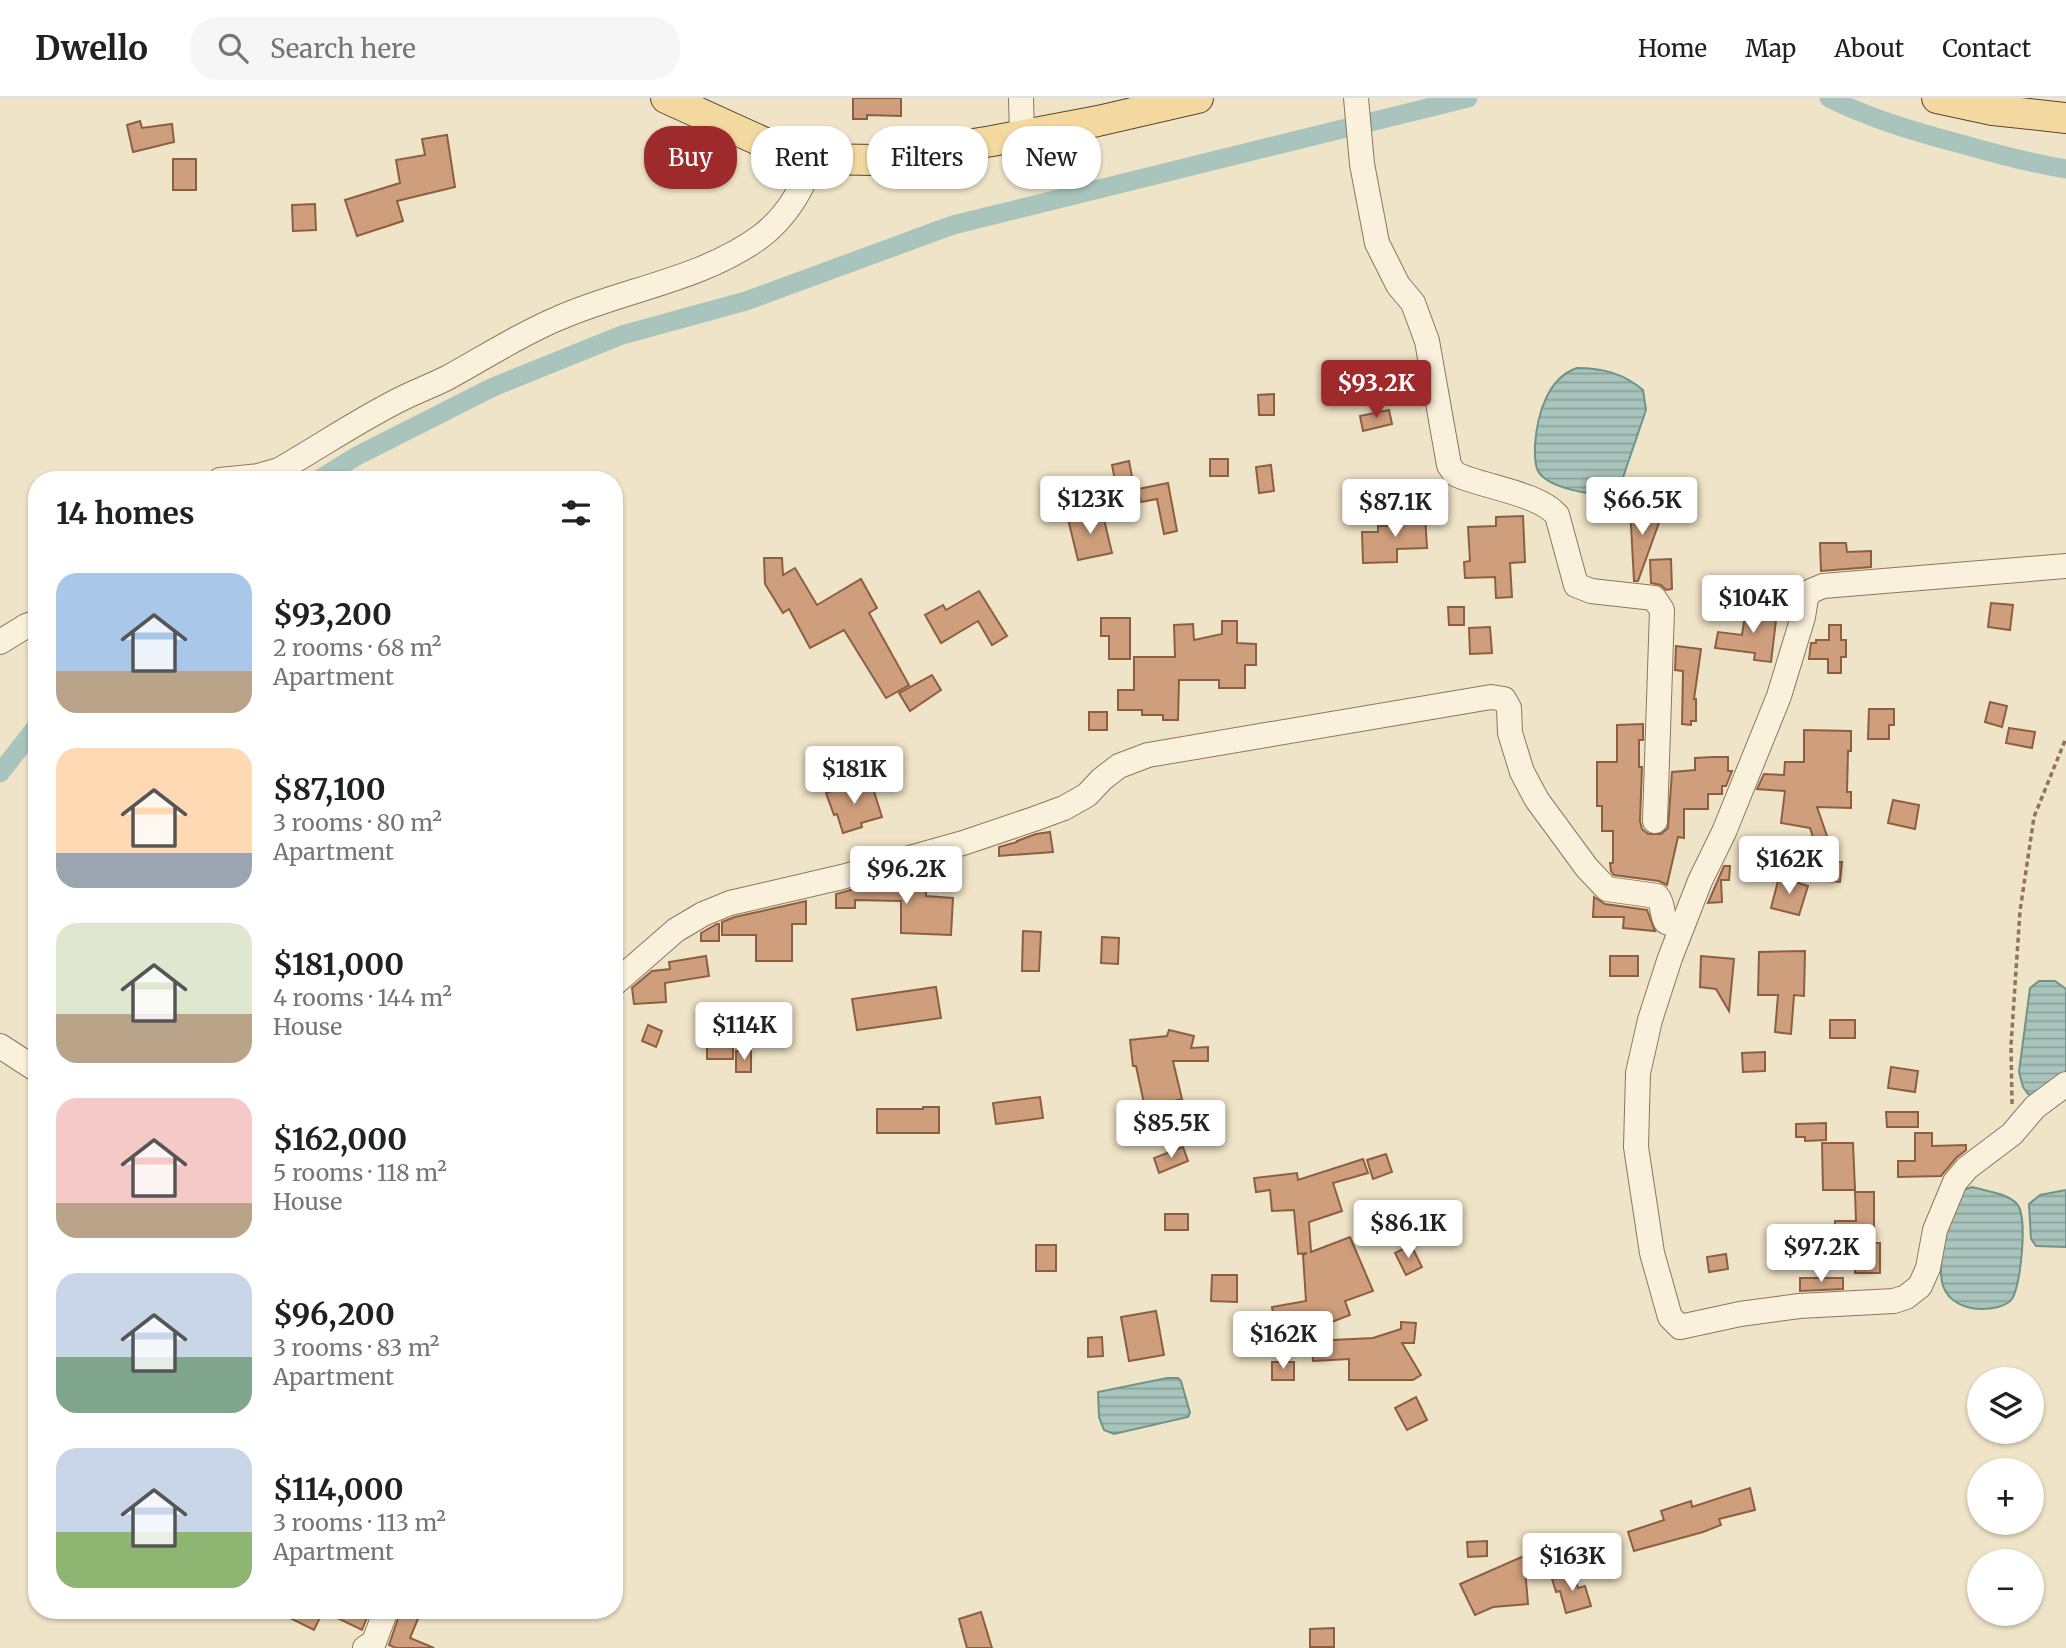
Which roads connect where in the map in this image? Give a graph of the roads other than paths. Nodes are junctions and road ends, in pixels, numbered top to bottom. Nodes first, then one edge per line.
1 (666, 98) edge
2 (1021, 98) edge
3 (1198, 98) edge
4 (1937, 98) edge
5 (1357, 102) edge
6 (2063, 111) edge
7 (1022, 126) edge
8 (1065, 126) edge
9 (751, 137) edge
10 (1002, 138) edge
11 (853, 160) edge
12 (801, 189) edge
13 (275, 471) edge
14 (2066, 566) edge
15 (28, 625) edge
16 (0, 642) edge
17 (1655, 821) dead end
18 (1682, 927) junction
19 (623, 976) edge
20 (0, 1046) edge
21 (28, 1064) edge
22 (2066, 1084) edge
23 (383, 1619) edge
24 (365, 1648) edge

1 - 9 main road
2 - 7 street
3 - 8 main road
4 - 6 main road
5 - 17 street
10 - 11 main road
12 - 13 street
14 - 18 street
15 - 16 street
18 - 19 street
18 - 22 street
20 - 21 street
23 - 24 street

